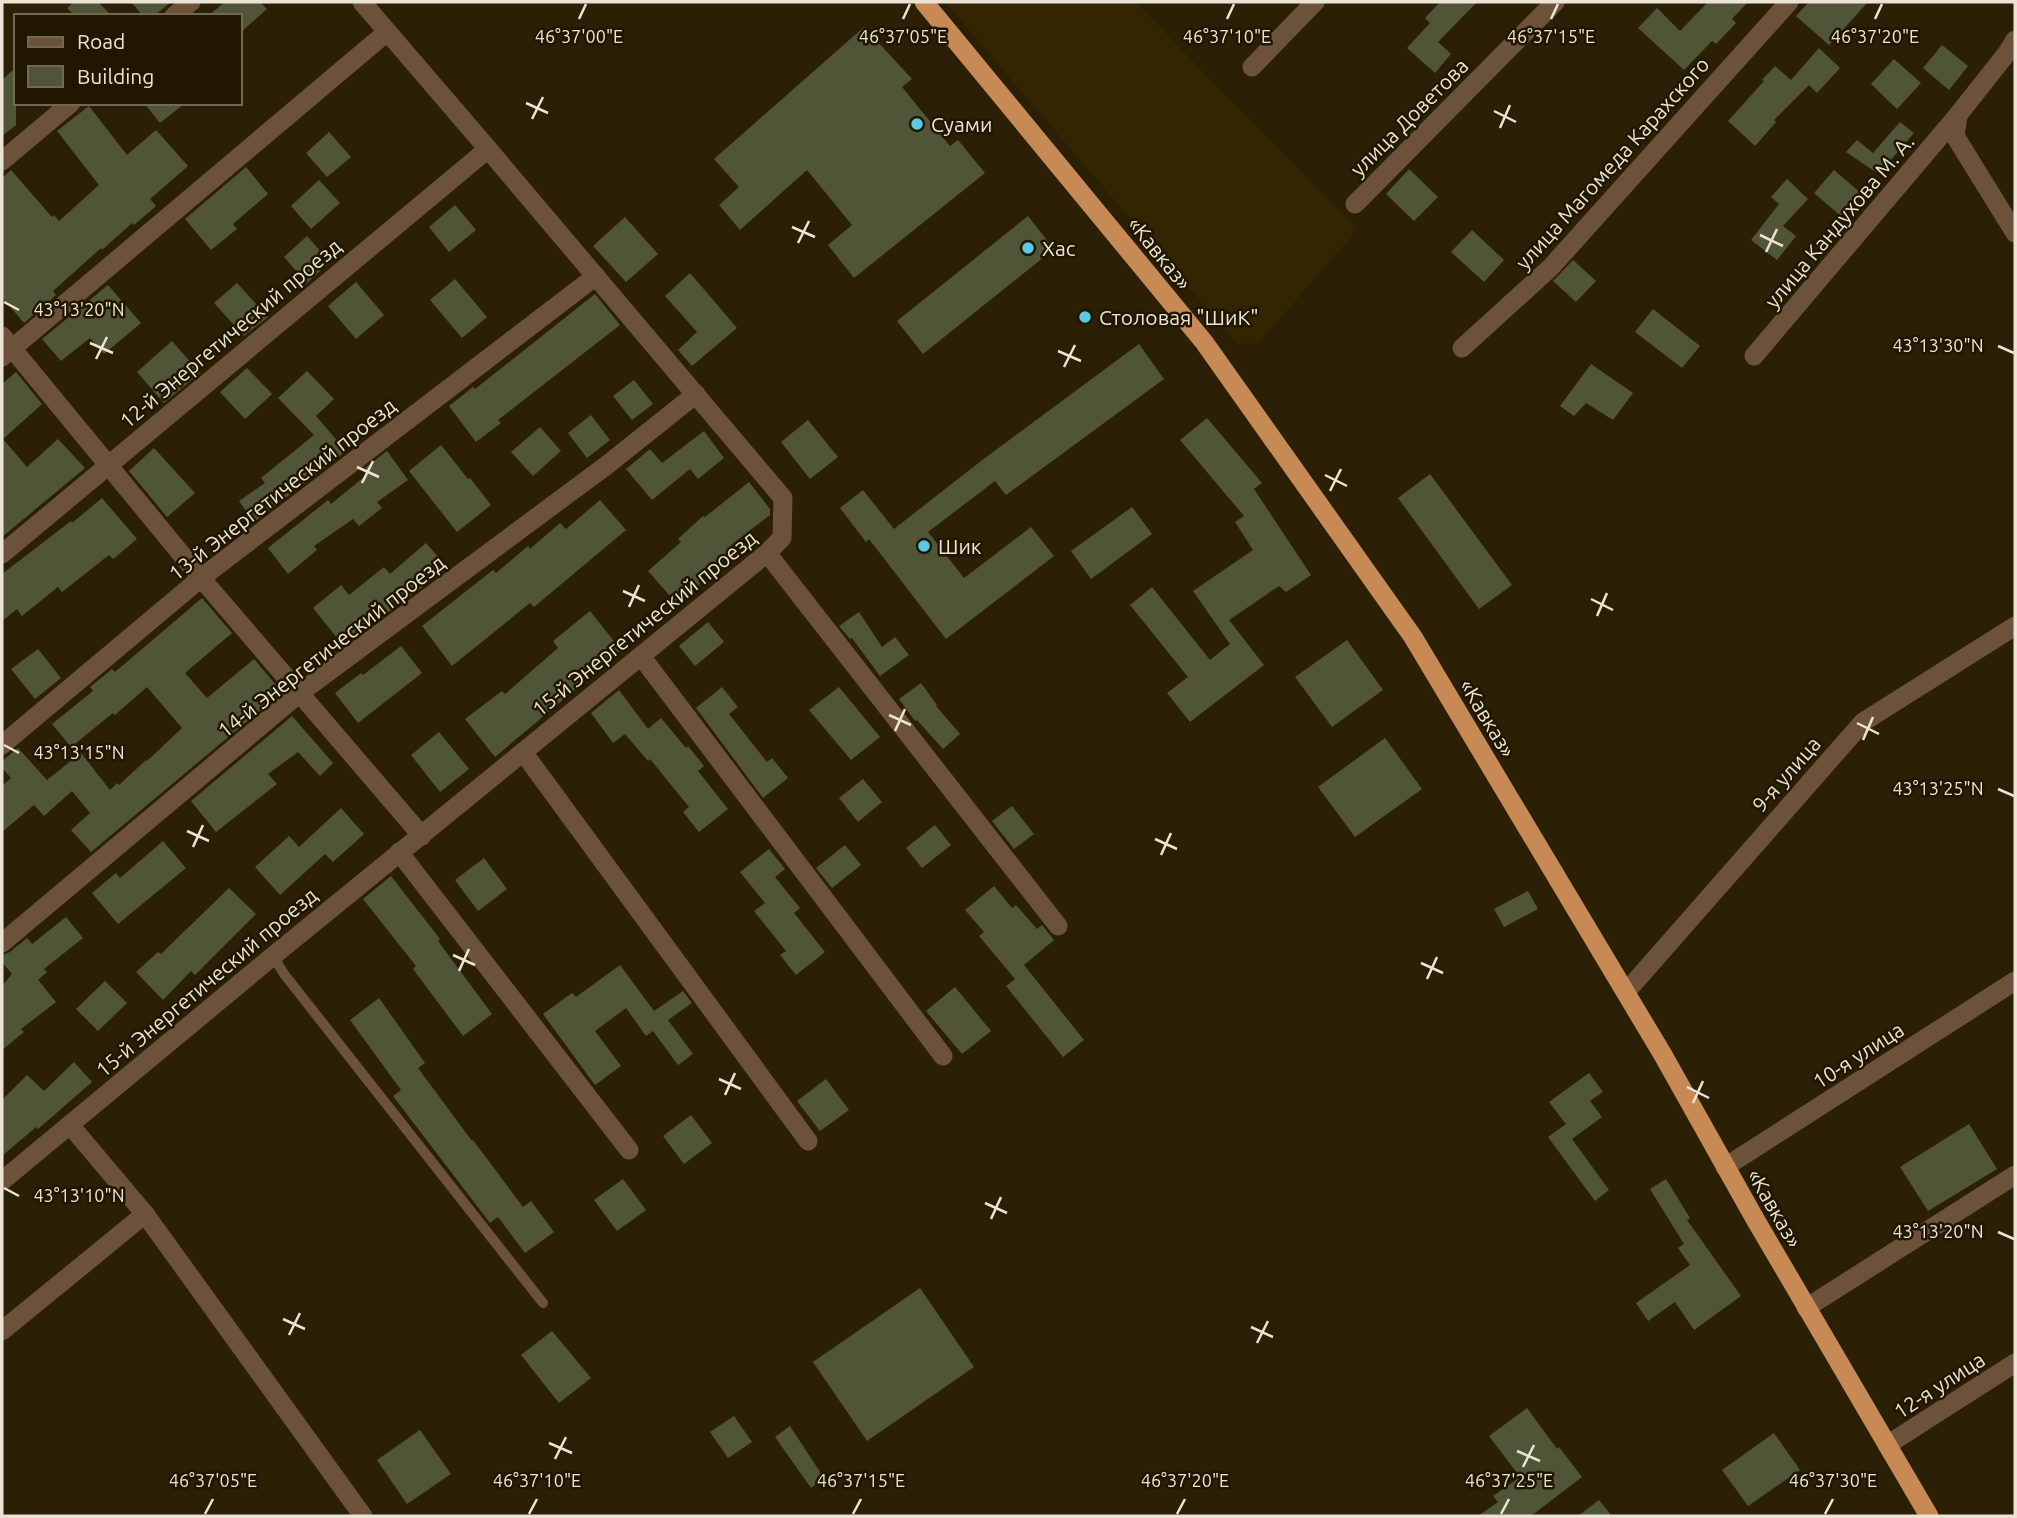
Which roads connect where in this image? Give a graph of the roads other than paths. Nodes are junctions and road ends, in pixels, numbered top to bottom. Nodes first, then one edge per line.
1 (191, 2) edge
2 (362, 2) edge
3 (924, 2) edge
4 (1315, 2) edge
5 (1555, 2) edge
6 (1789, 2) edge
7 (176, 14) edge
8 (387, 32) junction
9 (2015, 40) edge
10 (1252, 67) dead end
11 (69, 105) edge
12 (1958, 115) junction
13 (488, 149) junction
14 (2, 161) edge
15 (1355, 204) dead end
16 (2015, 232) edge
17 (596, 276) junction
18 (5, 347) edge
19 (1462, 348) dead end
20 (1754, 356) dead end
21 (696, 394) junction
22 (108, 464) junction
23 (768, 553) junction
24 (2, 554) edge
25 (201, 578) junction
26 (2015, 626) edge
27 (641, 656) junction
28 (301, 692) junction
29 (2, 745) edge
30 (523, 752) junction
31 (422, 836) junction
32 (399, 852) junction
33 (1058, 926) dead end
34 (2, 943) edge
35 (273, 956) junction
36 (2015, 981) edge
37 (1626, 992) junction
38 (943, 1056) dead end
39 (70, 1125) junction
40 (808, 1141) dead end
41 (629, 1150) dead end
42 (1725, 1167) junction
43 (2015, 1175) edge
44 (2, 1181) edge
45 (145, 1214) junction
46 (544, 1303) dead end
47 (1806, 1308) junction
48 (2, 1331) edge
49 (2015, 1363) edge
50 (1887, 1445) junction
51 (358, 1514) edge
52 (1929, 1516) edge

1 - 7 street
2 - 8 street, 15-й Энергетический проезд
3 - 37 highway, «Кавказ»
4 - 10 street
5 - 15 street, улица Доветова
6 - 19 street, улица Магомеда Карахского
8 - 13 street, 15-й Энергетический проезд
8 - 18 street
9 - 12 street, улица Кандухова М. А.
11 - 14 street
12 - 16 street
12 - 20 street, улица Кандухова М. А.
13 - 17 street, 15-й Энергетический проезд
13 - 22 street, 12-й Энергетический проезд
17 - 21 street, 15-й Энергетический проезд
17 - 25 street, 13-й Энергетический проезд
18 - 22 street
21 - 23 street, 15-й Энергетический проезд
21 - 28 street, 14-й Энергетический проезд
22 - 24 street, 12-й Энергетический проезд
22 - 25 street
23 - 27 street, 15-й Энергетический проезд
23 - 33 street
25 - 28 street
25 - 29 street, 13-й Энергетический проезд
26 - 37 street, 9-я улица
27 - 30 street, 15-й Энергетический проезд
27 - 38 street
28 - 31 street
28 - 34 street, 14-й Энергетический проезд
30 - 31 street, 15-й Энергетический проезд
30 - 40 street
31 - 32 street, 15-й Энергетический проезд
32 - 35 street, 15-й Энергетический проезд
32 - 41 street
35 - 39 street, 15-й Энергетический проезд
35 - 46 lane
36 - 42 street, 10-я улица
37 - 42 highway, «Кавказ»
39 - 44 street, 15-й Энергетический проезд
39 - 45 street
42 - 47 highway, «Кавказ»
43 - 47 street
45 - 48 street
45 - 51 street
47 - 50 highway, «Кавказ»
49 - 50 street, 12-я улица
50 - 52 highway, «Кавказ»

